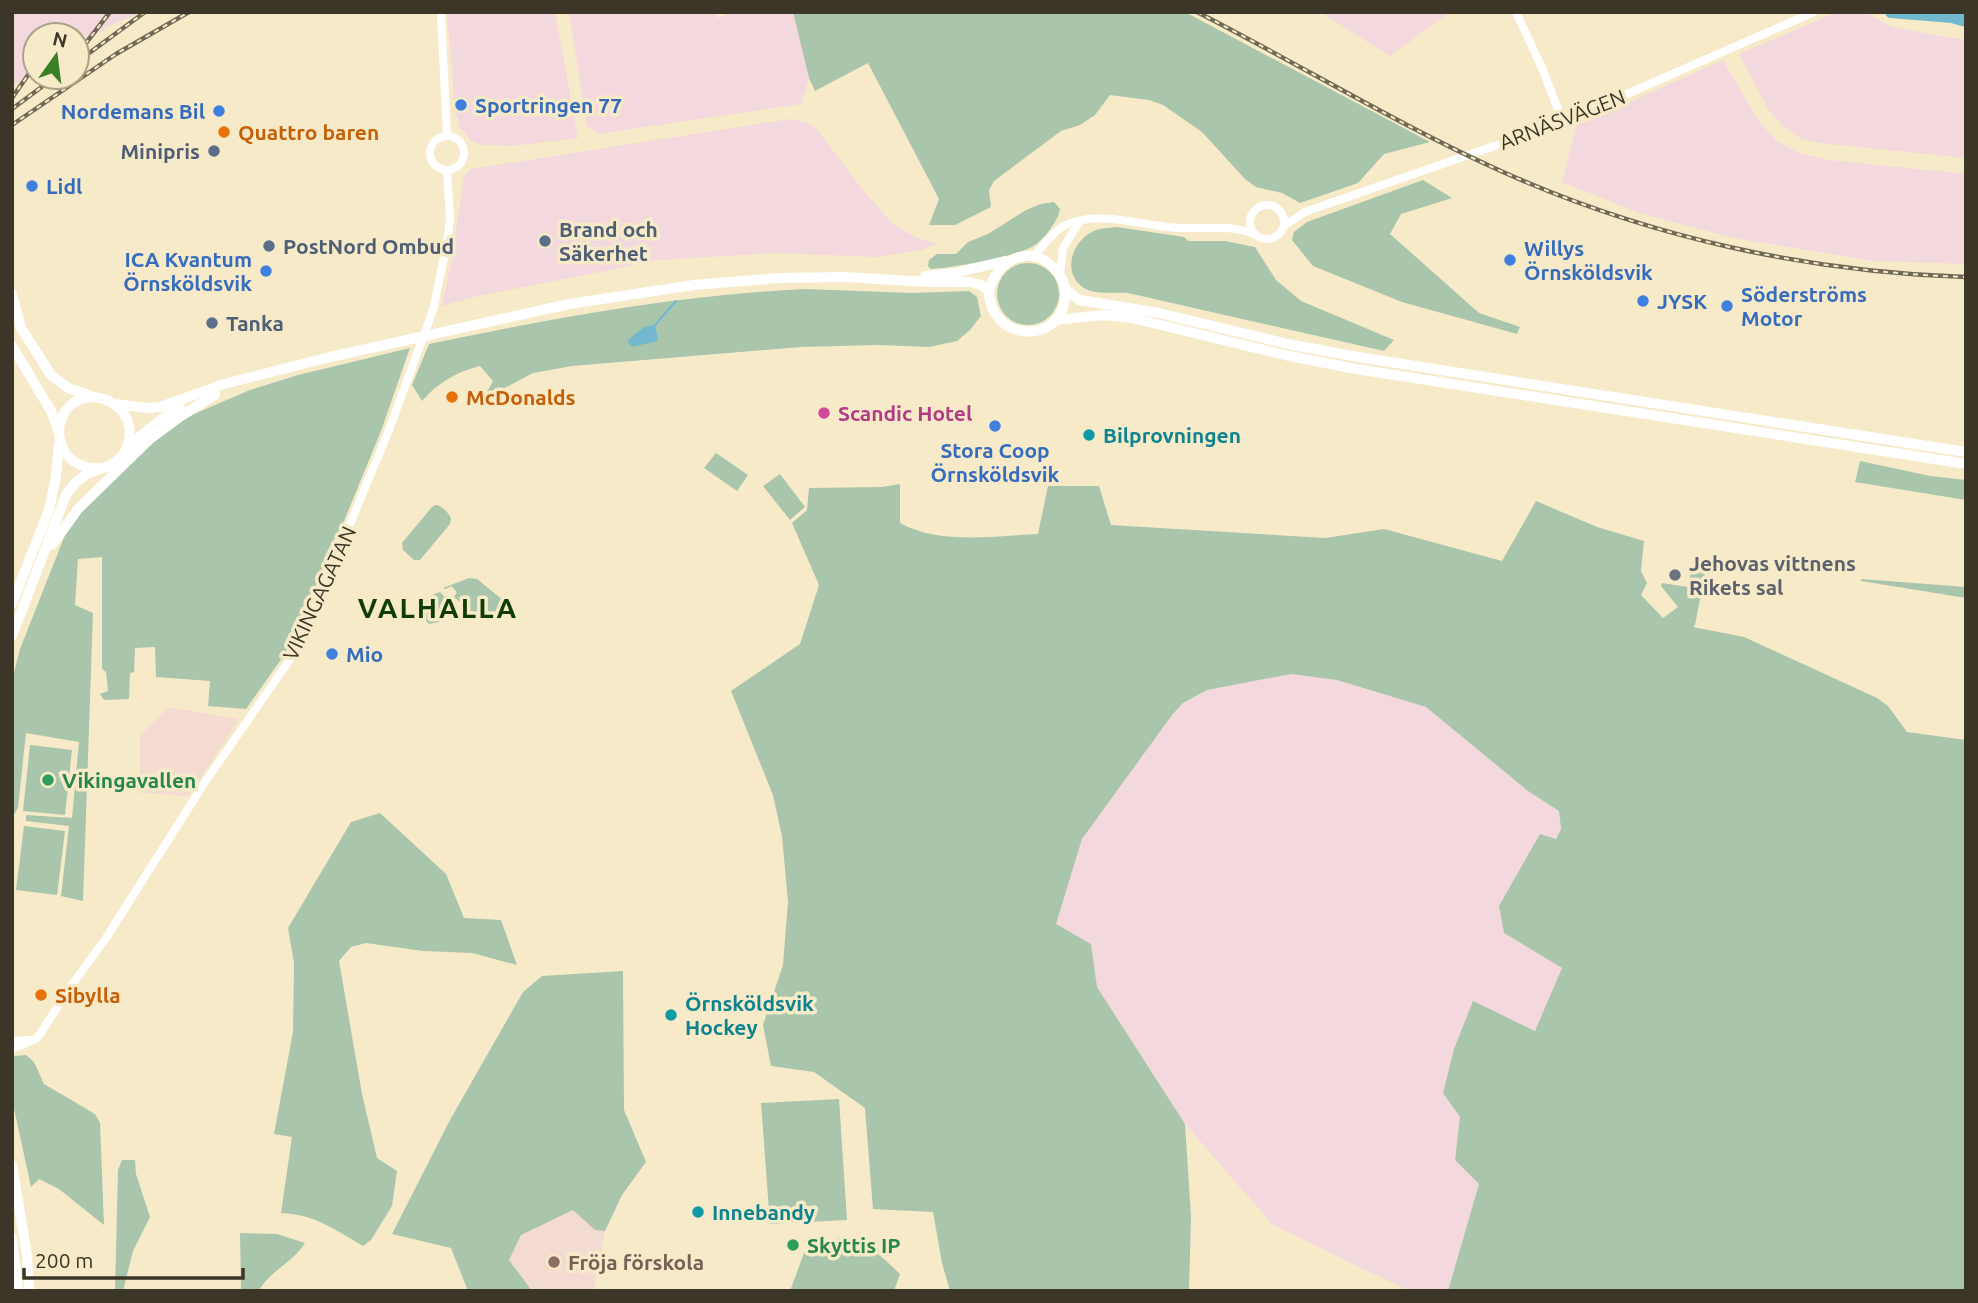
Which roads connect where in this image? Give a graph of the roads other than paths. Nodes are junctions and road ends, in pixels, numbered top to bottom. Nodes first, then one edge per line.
1 (441, 12) edge
2 (1516, 12) edge
3 (1814, 12) edge
4 (1563, 122) junction
5 (447, 136) junction
6 (447, 171) junction
7 (1278, 208) junction
8 (1252, 212) junction
9 (1305, 212) junction
10 (1080, 221) junction
11 (1284, 226) junction
12 (1230, 228) junction
13 (1256, 235) junction
14 (1033, 257) junction
15 (1014, 258) junction
16 (1060, 275) junction
17 (904, 279) junction
18 (1065, 289) junction
19 (989, 291) junction
20 (12, 294) edge
21 (1055, 320) junction
22 (12, 346) edge
23 (248, 379) junction
24 (215, 395) junction
25 (95, 397) junction
26 (114, 404) junction
27 (59, 436) junction
28 (127, 447) junction
29 (1966, 452) edge
30 (1966, 464) edge
31 (100, 468) junction
32 (42, 559) junction
33 (12, 604) edge
34 (12, 636) edge
35 (36, 1039) junction
36 (12, 1041) edge
37 (12, 1049) edge
38 (12, 1165) edge
39 (12, 1238) edge
40 (18, 1291) edge
41 (29, 1291) edge

1 - 5 street
2 - 4 street
3 - 4 street, ARNÄSVÄGEN
4 - 9 street, ARNÄSVÄGEN
5 - 6 street
5 - 6 street
6 - 35 street, VIKINGAGATAN
7 - 8 street
7 - 9 street, ARNÄSVÄGEN
7 - 11 street
8 - 12 street
8 - 13 street
9 - 11 street, ARNÄSVÄGEN
10 - 12 street
10 - 14 street
10 - 16 street
11 - 13 street
12 - 13 street
14 - 15 highway
14 - 16 highway
15 - 17 highway
15 - 19 highway
16 - 18 highway
17 - 19 highway
17 - 23 highway
18 - 21 highway
18 - 29 highway
19 - 21 highway
20 - 25 main road
21 - 30 highway
22 - 27 main road
23 - 24 highway
23 - 26 highway
24 - 28 highway
24 - 32 highway
25 - 26 highway
25 - 27 highway
26 - 28 highway
27 - 31 highway
27 - 33 highway
28 - 31 highway
31 - 32 highway
32 - 34 highway
35 - 36 street
35 - 37 street
38 - 41 highway
39 - 40 highway

